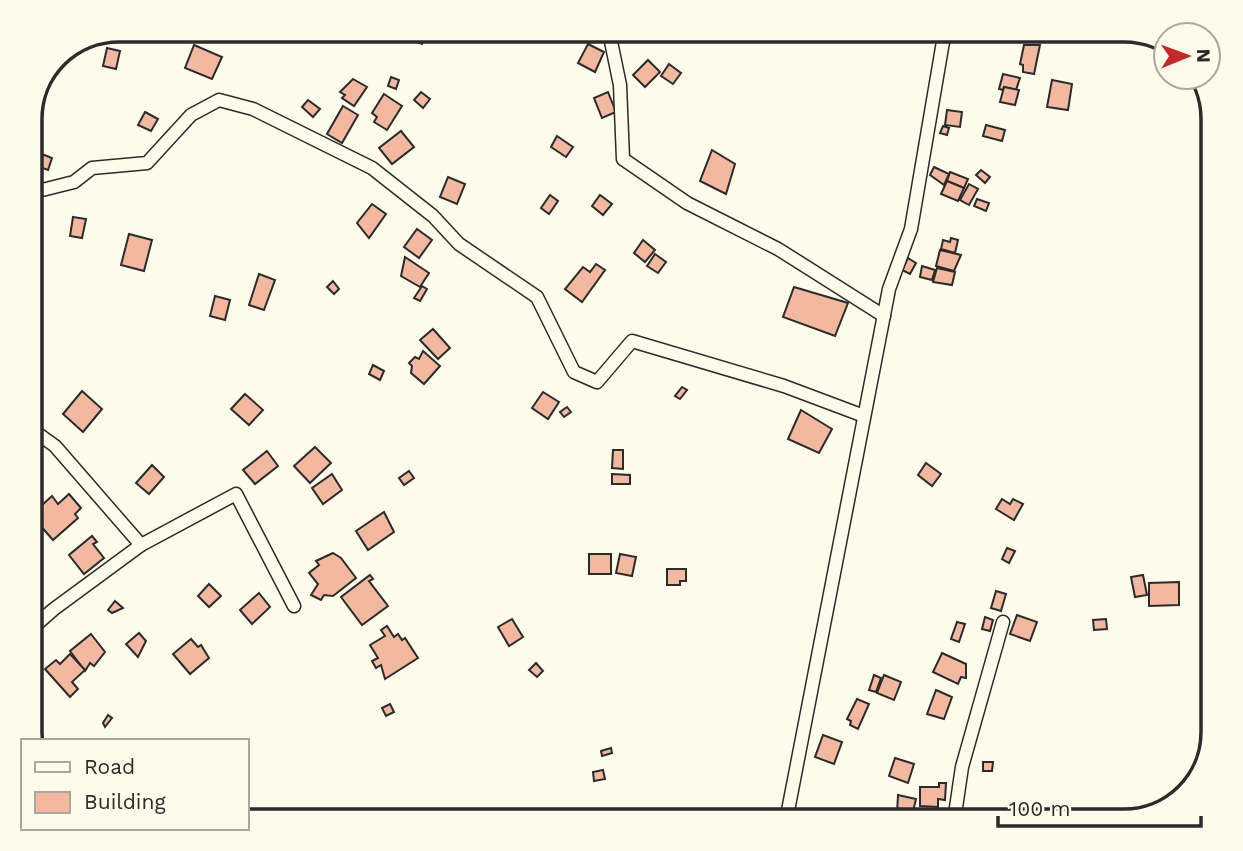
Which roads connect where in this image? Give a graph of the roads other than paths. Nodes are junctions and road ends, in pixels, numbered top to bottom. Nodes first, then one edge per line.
1 (611, 42) edge
2 (943, 42) edge
3 (42, 190) edge
4 (884, 316) junction
5 (864, 416) junction
6 (42, 437) edge
7 (141, 545) junction
8 (294, 606) dead end
9 (42, 620) edge
10 (1003, 622) dead end
11 (788, 809) edge
12 (956, 809) edge

1 - 4 street
2 - 4 street
3 - 5 street
4 - 5 street
5 - 11 street
6 - 7 street
7 - 8 street
7 - 9 street
10 - 12 street

